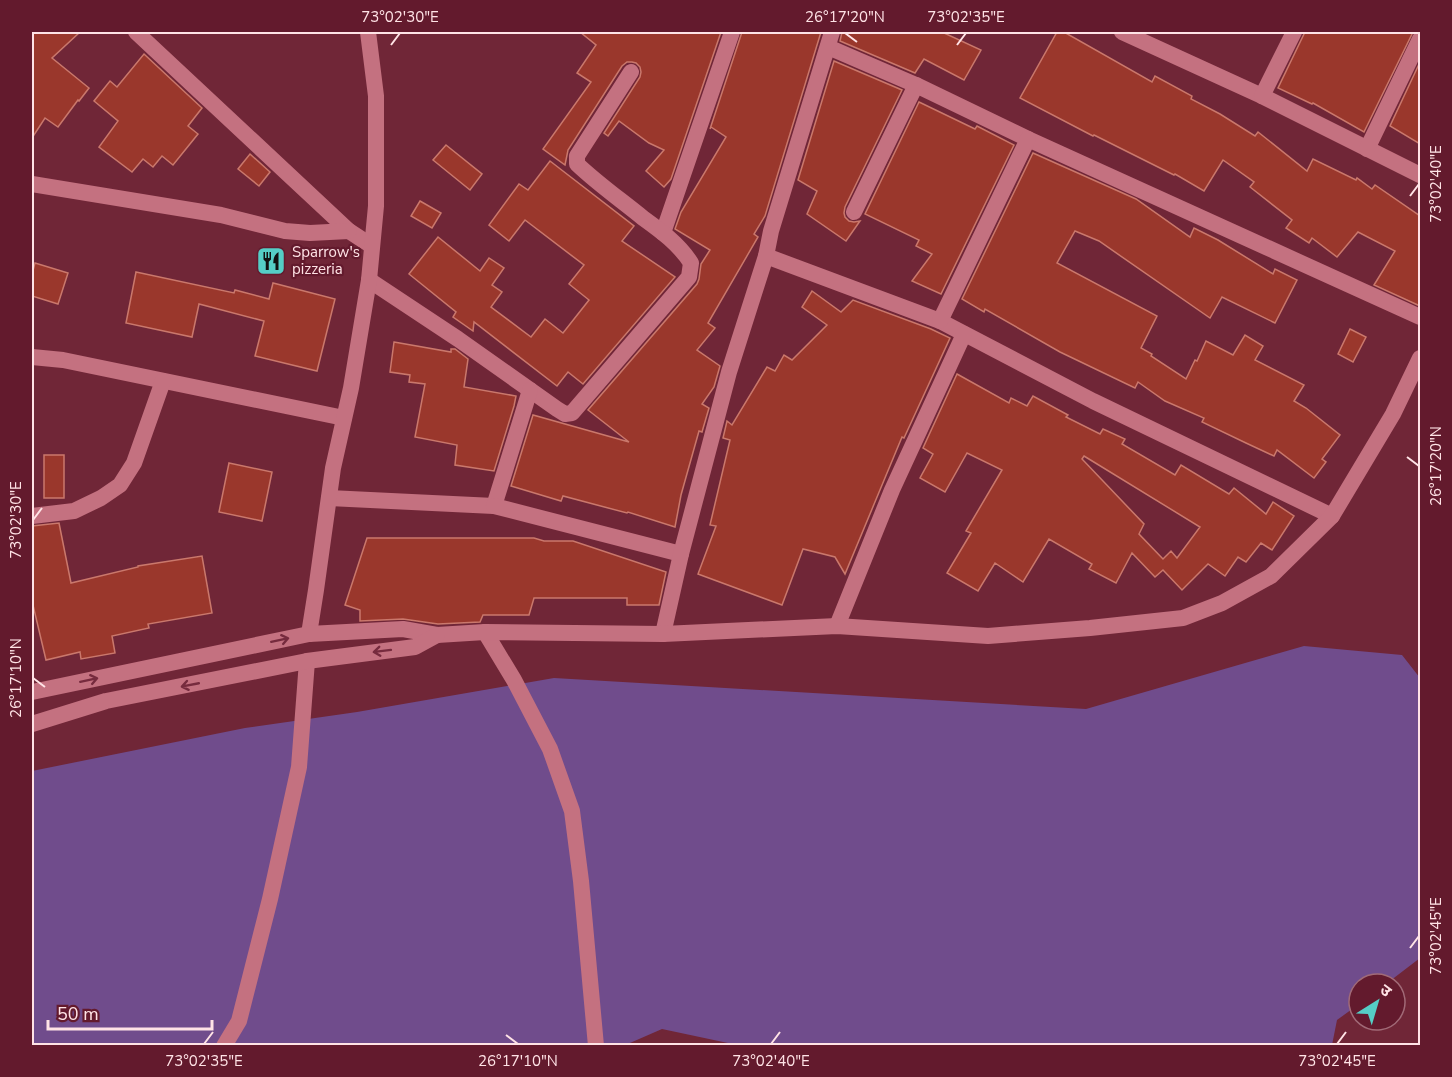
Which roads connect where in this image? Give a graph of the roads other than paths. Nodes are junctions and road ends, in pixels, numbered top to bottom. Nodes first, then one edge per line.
1 (136, 32) edge
2 (368, 32) edge
3 (732, 32) edge
4 (1122, 32) edge
5 (1294, 32) edge
6 (1152, 38) edge
7 (830, 39) edge
8 (1420, 39) edge
9 (631, 72) dead end
10 (916, 85) junction
11 (1262, 96) junction
12 (1028, 139) junction
13 (1367, 149) junction
14 (1420, 175) edge
15 (32, 184) edge
16 (854, 212) dead end
17 (349, 231) junction
18 (663, 232) junction
19 (372, 246) junction
20 (766, 256) junction
21 (369, 280) junction
22 (1420, 317) edge
23 (940, 321) junction
24 (964, 334) junction
25 (32, 357) edge
26 (1420, 358) edge
27 (163, 381) junction
28 (530, 390) junction
29 (344, 418) junction
30 (329, 498) junction
31 (494, 506) junction
32 (32, 516) edge
33 (1332, 516) junction
34 (681, 554) junction
35 (837, 626) junction
36 (484, 632) junction
37 (309, 634) junction
38 (437, 634) junction
39 (663, 634) junction
40 (307, 661) junction
41 (32, 692) edge
42 (32, 724) edge
43 (224, 1046) edge
44 (596, 1046) edge

1 - 17 street
2 - 19 street
3 - 18 street
4 - 6 street
5 - 11 street
6 - 11 street
7 - 10 street
7 - 20 street
8 - 13 street
9 - 18 street
10 - 12 street
10 - 16 street
11 - 13 street
12 - 22 street
12 - 23 street
13 - 14 street
15 - 17 street
17 - 19 street
18 - 28 street
19 - 21 street
20 - 23 street
20 - 34 street
21 - 28 street
21 - 29 street
23 - 24 street
24 - 33 street
24 - 35 street
25 - 27 street
26 - 33 street
27 - 29 street
27 - 32 street
28 - 31 street
29 - 30 street
30 - 31 street
30 - 37 street
31 - 34 street
33 - 35 street
34 - 39 street
35 - 39 street
36 - 38 street
36 - 39 street
36 - 44 street
37 - 38 street
41 -> 37 street
38 -> 40 street
40 -> 42 street
40 - 43 street

